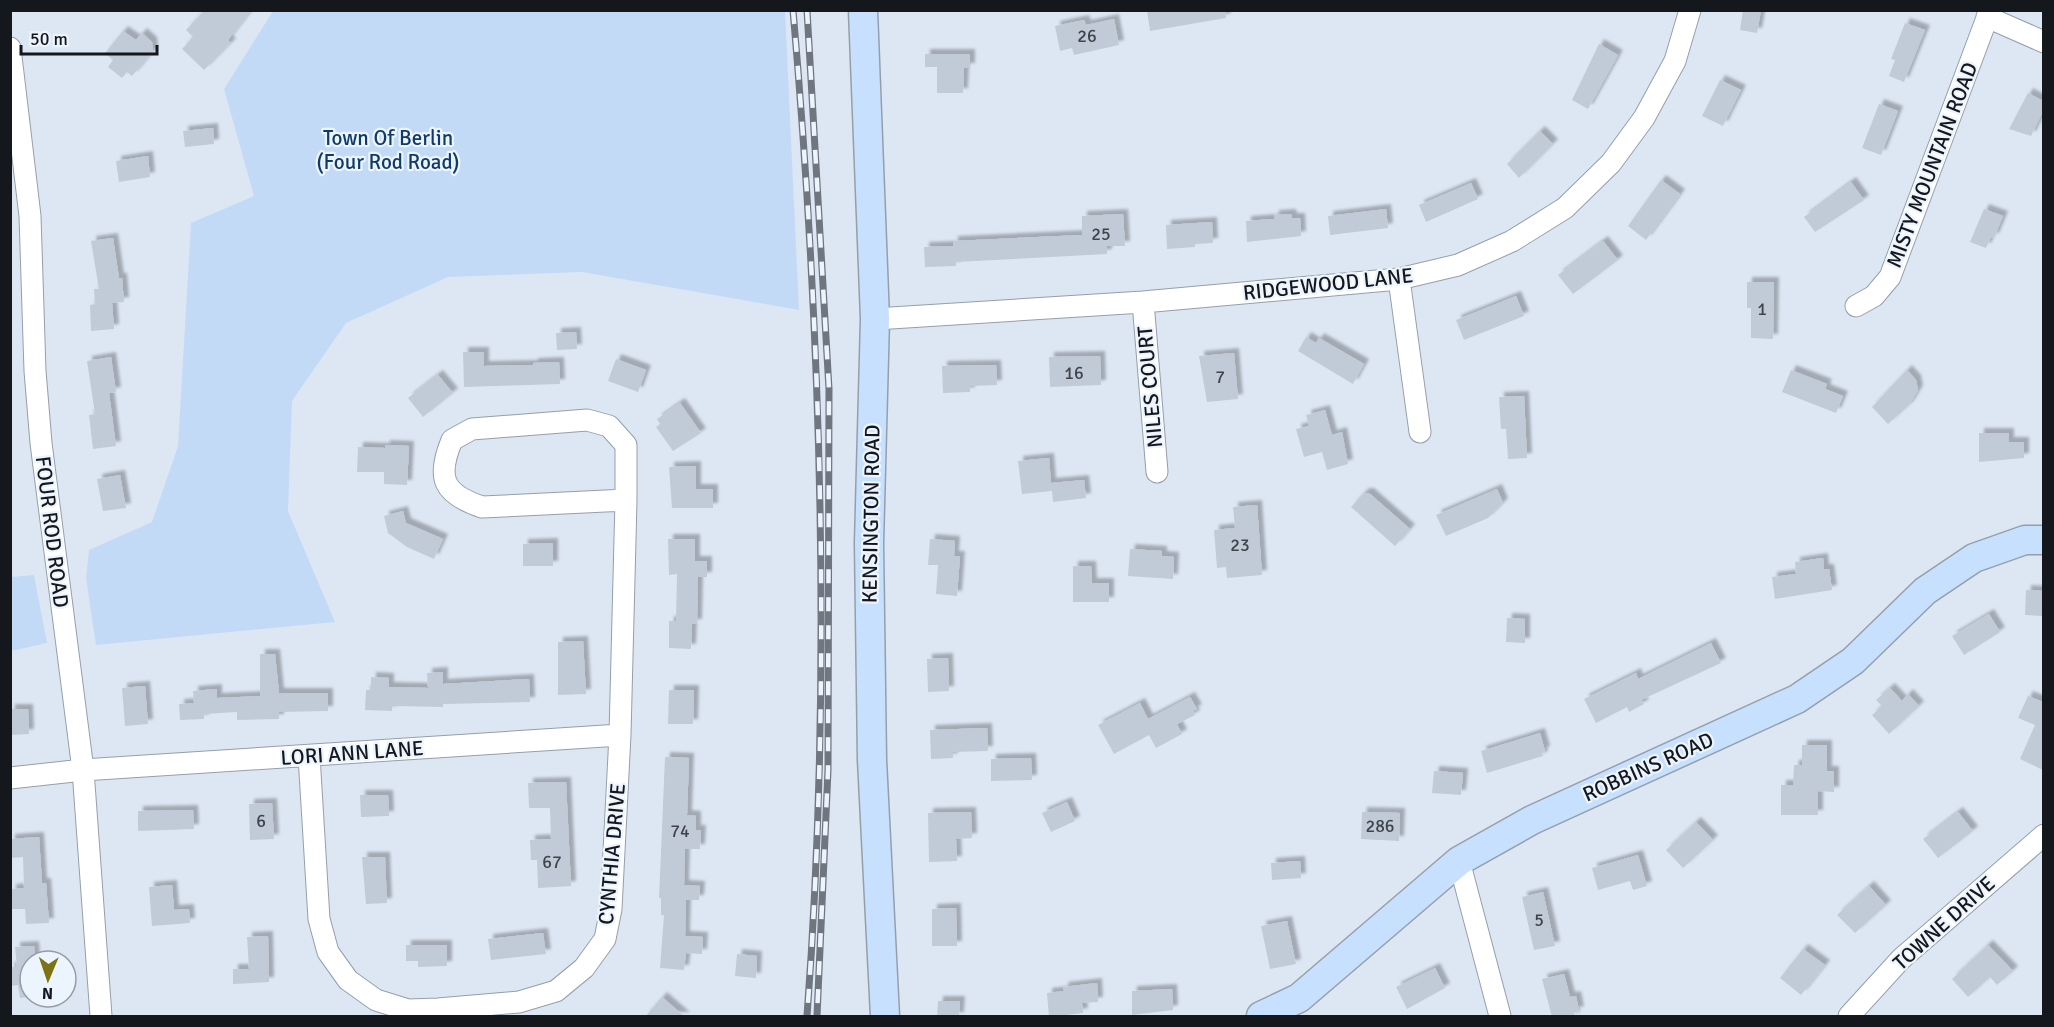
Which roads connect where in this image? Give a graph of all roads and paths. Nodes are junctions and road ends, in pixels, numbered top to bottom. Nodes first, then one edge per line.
1 (863, 10) edge
2 (1689, 10) edge
3 (1988, 14) edge
4 (2043, 42) edge
5 (10, 48) edge
6 (17, 155) edge
7 (1399, 279) junction
8 (1143, 302) junction
9 (1856, 306) dead end
10 (875, 319) junction
11 (1420, 432) dead end
12 (1157, 472) dead end
13 (626, 500) junction
14 (2043, 540) edge
15 (620, 735) junction
16 (309, 756) junction
17 (83, 770) junction
18 (10, 778) edge
19 (2043, 835) edge
20 (1460, 861) junction
21 (101, 1017) edge
22 (885, 1017) edge
23 (1261, 1017) edge
24 (1500, 1017) edge
25 (1849, 1017) edge

1 - 10 street, KENSINGTON ROAD
2 - 7 street, RIDGEWOOD LANE
3 - 4 street
3 - 9 street, MISTY MOUNTAIN ROAD
5 - 6 street, FOUR ROD ROAD
6 - 17 street, FOUR ROD ROAD
7 - 8 street, RIDGEWOOD LANE
7 - 11 street
8 - 10 street, RIDGEWOOD LANE
8 - 12 street, NILES COURT
10 - 22 street, KENSINGTON ROAD
13 - 13 street, CYNTHIA DRIVE
13 - 15 street, CYNTHIA DRIVE
14 - 20 street, ROBBINS ROAD
15 - 16 street, LORI ANN LANE
15 - 16 street, CYNTHIA DRIVE
16 - 17 street, LORI ANN LANE
17 - 18 street, LORI ANN LANE
17 - 21 street, FOUR ROD ROAD
19 - 25 street, TOWNE DRIVE
20 - 23 street, ROBBINS ROAD
20 - 24 street

